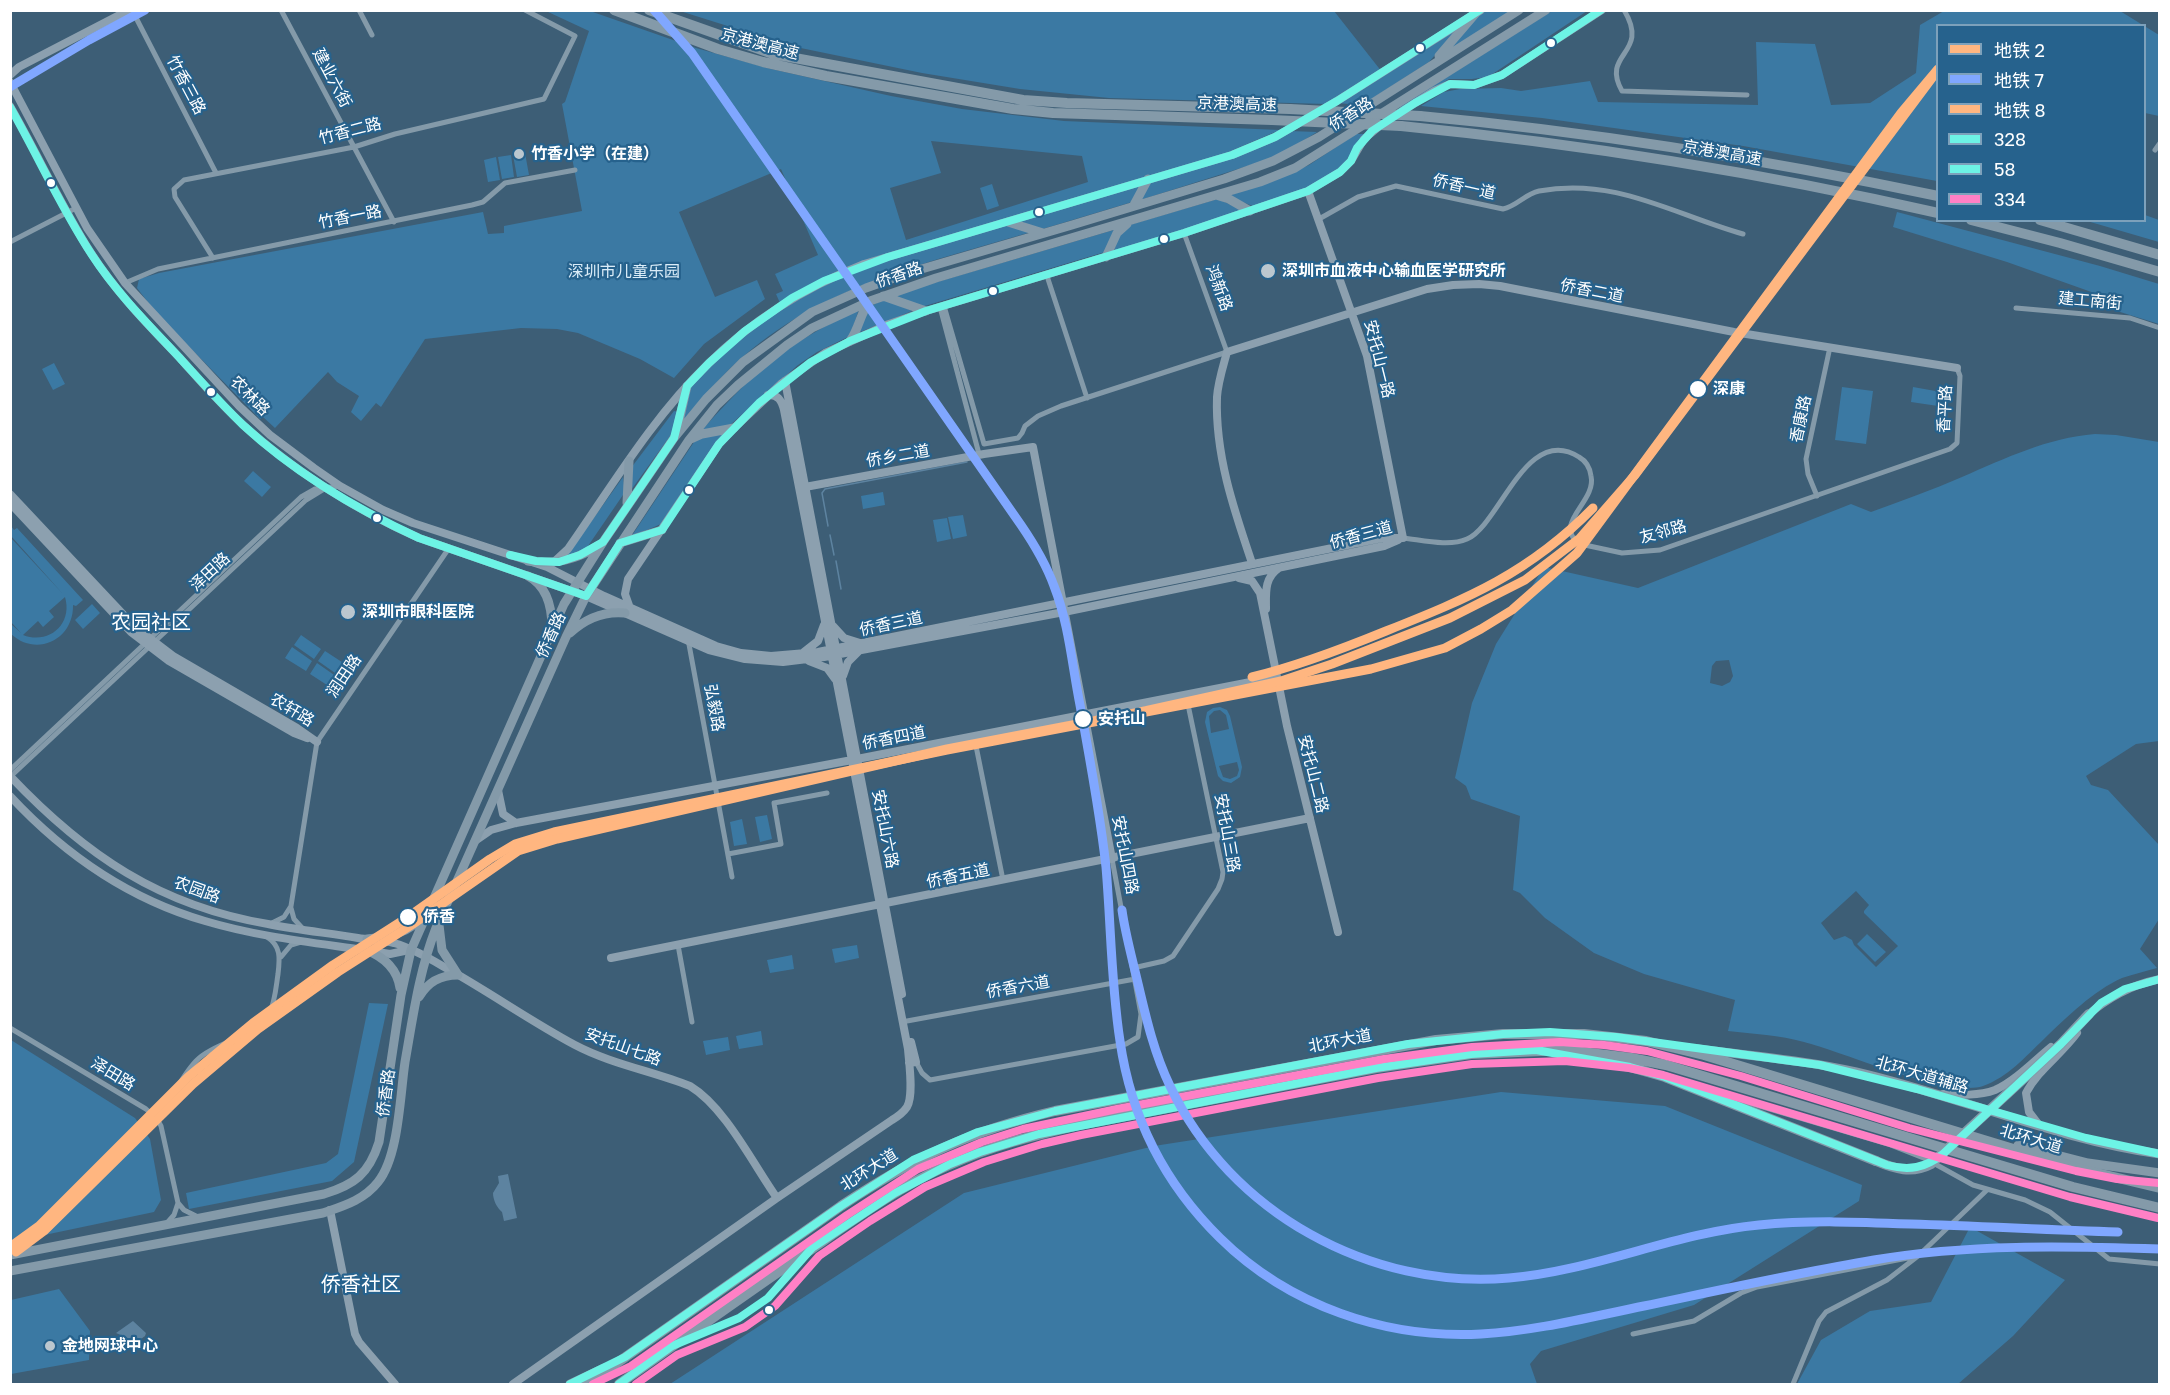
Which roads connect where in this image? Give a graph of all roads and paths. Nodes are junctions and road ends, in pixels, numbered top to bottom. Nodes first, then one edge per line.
1 (130, 10) edge
2 (281, 10) edge
3 (359, 10) edge
4 (525, 10) edge
5 (614, 10) edge
6 (649, 10) edge
7 (1519, 10) edge
8 (1546, 10) edge
9 (1602, 10) edge
10 (1624, 10) edge
11 (1478, 12) edge
12 (372, 35) dead end
13 (1432, 64) junction
14 (10, 75) edge
15 (10, 82) edge
16 (1747, 95) dead end
17 (10, 106) edge
18 (10, 116) edge
19 (23, 128) junction
20 (2160, 143) edge
21 (354, 147) junction
22 (2155, 150) dead end
23 (574, 170) dead end
24 (216, 173) junction
25 (1148, 179) junction
26 (1308, 191) junction
27 (1214, 195) junction
28 (1936, 196) edge
29 (1134, 205) junction
30 (76, 208) junction
31 (1250, 211) junction
32 (68, 212) junction
33 (1936, 213) edge
34 (1319, 219) junction
35 (394, 222) junction
36 (1008, 222) junction
37 (1130, 222) junction
38 (1979, 222) edge
39 (2047, 222) edge
40 (1043, 233) junction
41 (1184, 233) junction
42 (1743, 234) dead end
43 (10, 242) edge
44 (2160, 255) edge
45 (1106, 257) junction
46 (213, 258) junction
47 (2160, 272) edge
48 (1047, 276) junction
49 (125, 283) junction
50 (883, 296) junction
51 (870, 301) junction
52 (942, 307) junction
53 (2016, 308) dead end
54 (926, 311) junction
55 (1353, 312) junction
56 (2160, 328) edge
57 (850, 341) junction
58 (1830, 347) junction
59 (1227, 352) junction
60 (1957, 368) joint
61 (785, 381) junction
62 (687, 386) junction
63 (768, 395) junction
64 (1087, 398) junction
65 (734, 428) junction
66 (674, 438) junction
67 (689, 440) junction
68 (1033, 447) joint
69 (1950, 449) joint
70 (980, 454) junction
71 (629, 461) junction
72 (340, 486) junction
73 (805, 486) junction
74 (326, 489) junction
75 (10, 494) edge
76 (1817, 496) junction
77 (10, 503) edge
78 (626, 507) junction
79 (662, 530) junction
80 (1403, 538) junction
81 (603, 542) junction
82 (620, 543) junction
83 (448, 548) junction
84 (528, 561) junction
85 (553, 563) junction
86 (1252, 563) junction
87 (1283, 567) junction
88 (528, 576) junction
89 (1226, 578) junction
90 (577, 582) junction
91 (571, 591) junction
92 (589, 593) junction
93 (1062, 602) junction
94 (628, 610) junction
95 (1064, 612) junction
96 (828, 619) junction
97 (1267, 622) junction
98 (552, 632) junction
99 (566, 637) junction
100 (688, 638) junction
101 (150, 643) junction
102 (866, 646) junction
103 (834, 652) junction
104 (791, 655) junction
105 (801, 660) junction
106 (1276, 677) junction
107 (840, 684) junction
108 (1186, 695) junction
109 (1086, 715) junction
110 (974, 736) junction
111 (317, 741) junction
112 (855, 759) junction
113 (10, 770) edge
114 (11, 776) edge
115 (714, 786) junction
116 (498, 789) junction
117 (827, 794) dead end
118 (10, 796) edge
119 (1310, 818) junction
120 (516, 823) junction
121 (1216, 837) junction
122 (474, 842) junction
123 (728, 854) junction
124 (1112, 859) junction
125 (732, 877) dead end
126 (1003, 880) junction
127 (883, 905) junction
128 (291, 906) junction
129 (427, 910) junction
130 (439, 920) junction
131 (268, 924) junction
132 (304, 930) junction
133 (1338, 932) dead end
134 (263, 934) junction
135 (367, 939) junction
136 (309, 941) junction
137 (678, 945) junction
138 (366, 950) junction
139 (411, 950) junction
140 (426, 956) junction
141 (611, 958) dead end
142 (280, 959) junction
143 (1133, 968) junction
144 (458, 975) junction
145 (1135, 979) junction
146 (2160, 979) edge
147 (401, 995) junction
148 (416, 1001) junction
149 (2089, 1014) junction
150 (907, 1021) junction
151 (692, 1022) dead end
152 (10, 1028) edge
153 (1672, 1046) junction
154 (1536, 1050) junction
155 (912, 1063) junction
156 (1694, 1088) junction
157 (1936, 1094) junction
158 (900, 1114) joint
159 (1902, 1116) junction
160 (157, 1119) junction
161 (2039, 1125) junction
162 (2160, 1154) edge
163 (2160, 1173) edge
164 (2160, 1188) edge
165 (1987, 1190) junction
166 (777, 1198) junction
167 (178, 1203) junction
168 (2160, 1208) edge
169 (330, 1210) junction
170 (207, 1217) junction
171 (189, 1221) junction
172 (167, 1225) junction
173 (192, 1236) junction
174 (173, 1239) junction
175 (10, 1254) edge
176 (1917, 1256) junction
177 (2160, 1264) edge
178 (10, 1271) edge
179 (1633, 1334) dead end
180 (625, 1358) junction
181 (395, 1384) edge
182 (513, 1384) edge
183 (570, 1384) edge
184 (587, 1384) edge
185 (619, 1384) edge
186 (1793, 1384) edge

1 - 14 street
1 - 24 street, 竹香三路
2 - 21 street, 建业六街
3 - 12 street
4 - 21 street, 竹香二路
5 - 33 highway, 京港澳高速, bridge
6 - 28 highway, 京港澳高速, bridge
7 - 13 main road, 侨香路
8 - 27 main road, 侨香路
9 - 26 street
10 - 16 street
11 - 13 main road
11 - 25 street
13 - 29 main road, 侨香路
15 - 30 street, 农林路
17 - 19 street, 农林路
18 - 19 street
19 - 32 street, 农林路
20 - 22 street
21 - 24 street, 竹香二路
21 - 35 street, 建业六街
23 - 35 street, 竹香一路
24 - 46 street, 竹香二路
25 - 29 main road
25 - 36 street
26 - 31 street
26 - 34 street, 安托山一路
27 - 31 main road
27 - 37 main road, 侨香路
29 - 40 main road, 侨香路
30 - 32 street
30 - 49 street, 农林路
31 - 41 street
32 - 43 street
32 - 74 street, 农林路
34 - 42 street, 侨香一道
34 - 55 street, 安托山一路
35 - 46 street, 竹香一路
36 - 40 main road
36 - 62 street
37 - 45 main road
37 - 50 main road, 侨香路
38 - 47 highway
39 - 44 highway
40 - 66 main road, 侨香路
41 - 45 street
41 - 59 street, 鸿新路
45 - 48 street
46 - 49 street, 竹香一路
48 - 52 street
48 - 64 street
49 - 72 street, 农林路
50 - 51 main road, 侨香路
50 - 54 main road
51 - 57 main road
51 - 67 main road, 侨香路
52 - 54 street
52 - 64 street
52 - 70 street
53 - 56 street, 建工南街
54 - 57 street
55 - 58 street, 侨香二道
55 - 59 street, 侨香二道
55 - 80 street, 安托山一路
57 - 61 street
58 - 60 street, 侨香二道
58 - 76 street, 香康路
59 - 64 street
59 - 86 street
60 - 69 street, 香平路
61 - 63 street
61 - 73 street, 安托山六路
62 - 66 main road
62 - 71 street
63 - 65 street
63 - 96 street, 安托山六路
65 - 67 main road
65 - 79 street
66 - 78 main road, 侨香路
67 - 82 main road, 侨香路
68 - 70 street, 侨乡二道
68 - 93 street, 安托山四路
69 - 76 street, 友邻路
70 - 73 street, 侨乡二道
71 - 78 main road
71 - 85 street
72 - 74 street, 泽田路
72 - 84 street, 农林路
73 - 96 street, 安托山六路
74 - 83 street, 农林路
74 - 101 street, 泽田路
75 - 101 street, 农轩路
76 - 80 street, 友邻路
77 - 101 street, 农轩路
78 - 81 main road, 侨香路
79 - 82 main road
79 - 94 street
80 - 86 street, 侨香三道
80 - 87 street, 侨香三道
81 - 85 main road
81 - 90 main road, 侨香路
82 - 92 main road, 侨香路
83 - 88 street, 农林路
83 - 111 street, 润田路
84 - 85 main road
84 - 90 street, 农林路
86 - 93 street, 侨香三道
87 - 89 street, 侨香三道
87 - 97 street
88 - 91 street, 农林路
88 - 98 main road
89 - 95 street, 侨香三道
89 - 97 street
90 - 91 main road, 侨香路
90 - 92 street, 农林路
91 - 92 street, 农林路
91 - 98 main road, 侨香路
92 - 94 street, 侨香三道
92 - 99 main road, 侨香路
93 - 95 street, 安托山四路
93 - 102 street, 侨香三道
94 - 99 main road
94 - 100 street, 侨香三道
95 - 102 street, 侨香三道
95 - 109 street, 安托山四路
96 - 102 street
96 - 103 street, 安托山六路
96 - 104 street
97 - 106 street, 安托山二路
98 - 129 main road, 侨香路
99 - 116 main road, 侨香路
100 - 104 street, 侨香三道
100 - 105 street, 侨香三道
100 - 115 street, 弘毅路
101 - 111 street, 农轩路
101 - 113 street, 泽田路
101 - 114 street, 泽田路
102 - 103 street, 侨香三道
102 - 107 street
103 - 104 street, 侨香三道
103 - 105 street, 侨香三道
103 - 107 street, 安托山六路
105 - 107 street
106 - 108 street, 侨香四道
106 - 119 street, 安托山二路
107 - 112 street, 安托山六路
108 - 109 street, 侨香四道
108 - 121 street, 安托山三路
109 - 110 street, 侨香四道
109 - 124 street, 安托山四路
110 - 112 street, 侨香四道
110 - 126 street
111 - 128 street, 润田路
112 - 115 street, 侨香四道
112 - 127 street, 安托山六路
114 - 131 street, 农园路
115 - 120 street, 侨香四道
115 - 123 street, 弘毅路
116 - 120 street
116 - 122 main road, 侨香路
117 - 123 street
118 - 134 street, 农园路
119 - 121 street, 侨香五道
119 - 133 street, 安托山二路
120 - 122 street, 侨香四道
121 - 124 street, 侨香五道
121 - 143 street, 安托山三路
122 - 130 main road, 侨香路
123 - 125 street, 弘毅路
124 - 126 street, 侨香五道
124 - 143 street, 安托山四路
126 - 127 street, 侨香五道
127 - 137 street, 侨香五道
127 - 150 street, 安托山六路
127 - 155 street, 安托山六路
128 - 131 street
128 - 132 street
129 - 135 main road
129 - 139 main road, 侨香路
130 - 140 main road, 侨香路
130 - 144 main road
131 - 132 street, 农园路
132 - 135 street, 农园路
134 - 136 street, 农园路
134 - 142 street
135 - 139 street, 农园路
136 - 138 street, 农园路
136 - 142 street
137 - 141 street, 侨香五道
137 - 151 street
138 - 139 street, 农园路
138 - 147 main road
139 - 140 street, 农园路
139 - 147 main road, 侨香路
140 - 144 street, 安托山七路
140 - 148 main road, 侨香路
142 - 160 street
143 - 145 street, 安托山四路
144 - 148 main road
144 - 166 street, 安托山七路
145 - 150 street, 侨香六道
145 - 155 street, 安托山四路
146 - 149 street
147 - 170 main road, 侨香路
148 - 169 main road, 侨香路
149 - 156 highway, bridge
149 - 157 street
149 - 161 street
150 - 155 street, 安托山六路
152 - 160 street, 泽田路
153 - 157 main road, 北环大道辅路
153 - 159 highway, 北环大道
153 - 180 highway, 北环大道
154 - 156 highway
154 - 168 highway, 北环大道
154 - 185 highway, 北环大道
155 - 158 street, 安托山六路
156 - 165 street
157 - 161 main road, 北环大道辅路
158 - 166 street, 北环大道
159 - 163 main road
159 - 164 highway, 北环大道
160 - 167 street
161 - 162 main road, 北环大道辅路
165 - 176 street
165 - 177 street
166 - 182 street, 北环大道
167 - 170 street
167 - 172 street
169 - 173 main road, 侨香路
169 - 181 street
170 - 171 main road, 侨香路
171 - 172 main road, 侨香路
171 - 173 main road
172 - 174 main road
172 - 175 main road, 侨香路
173 - 174 main road, 侨香路
174 - 178 main road, 侨香路
176 - 179 street
176 - 186 street
180 - 183 main road
180 - 184 highway, 北环大道

